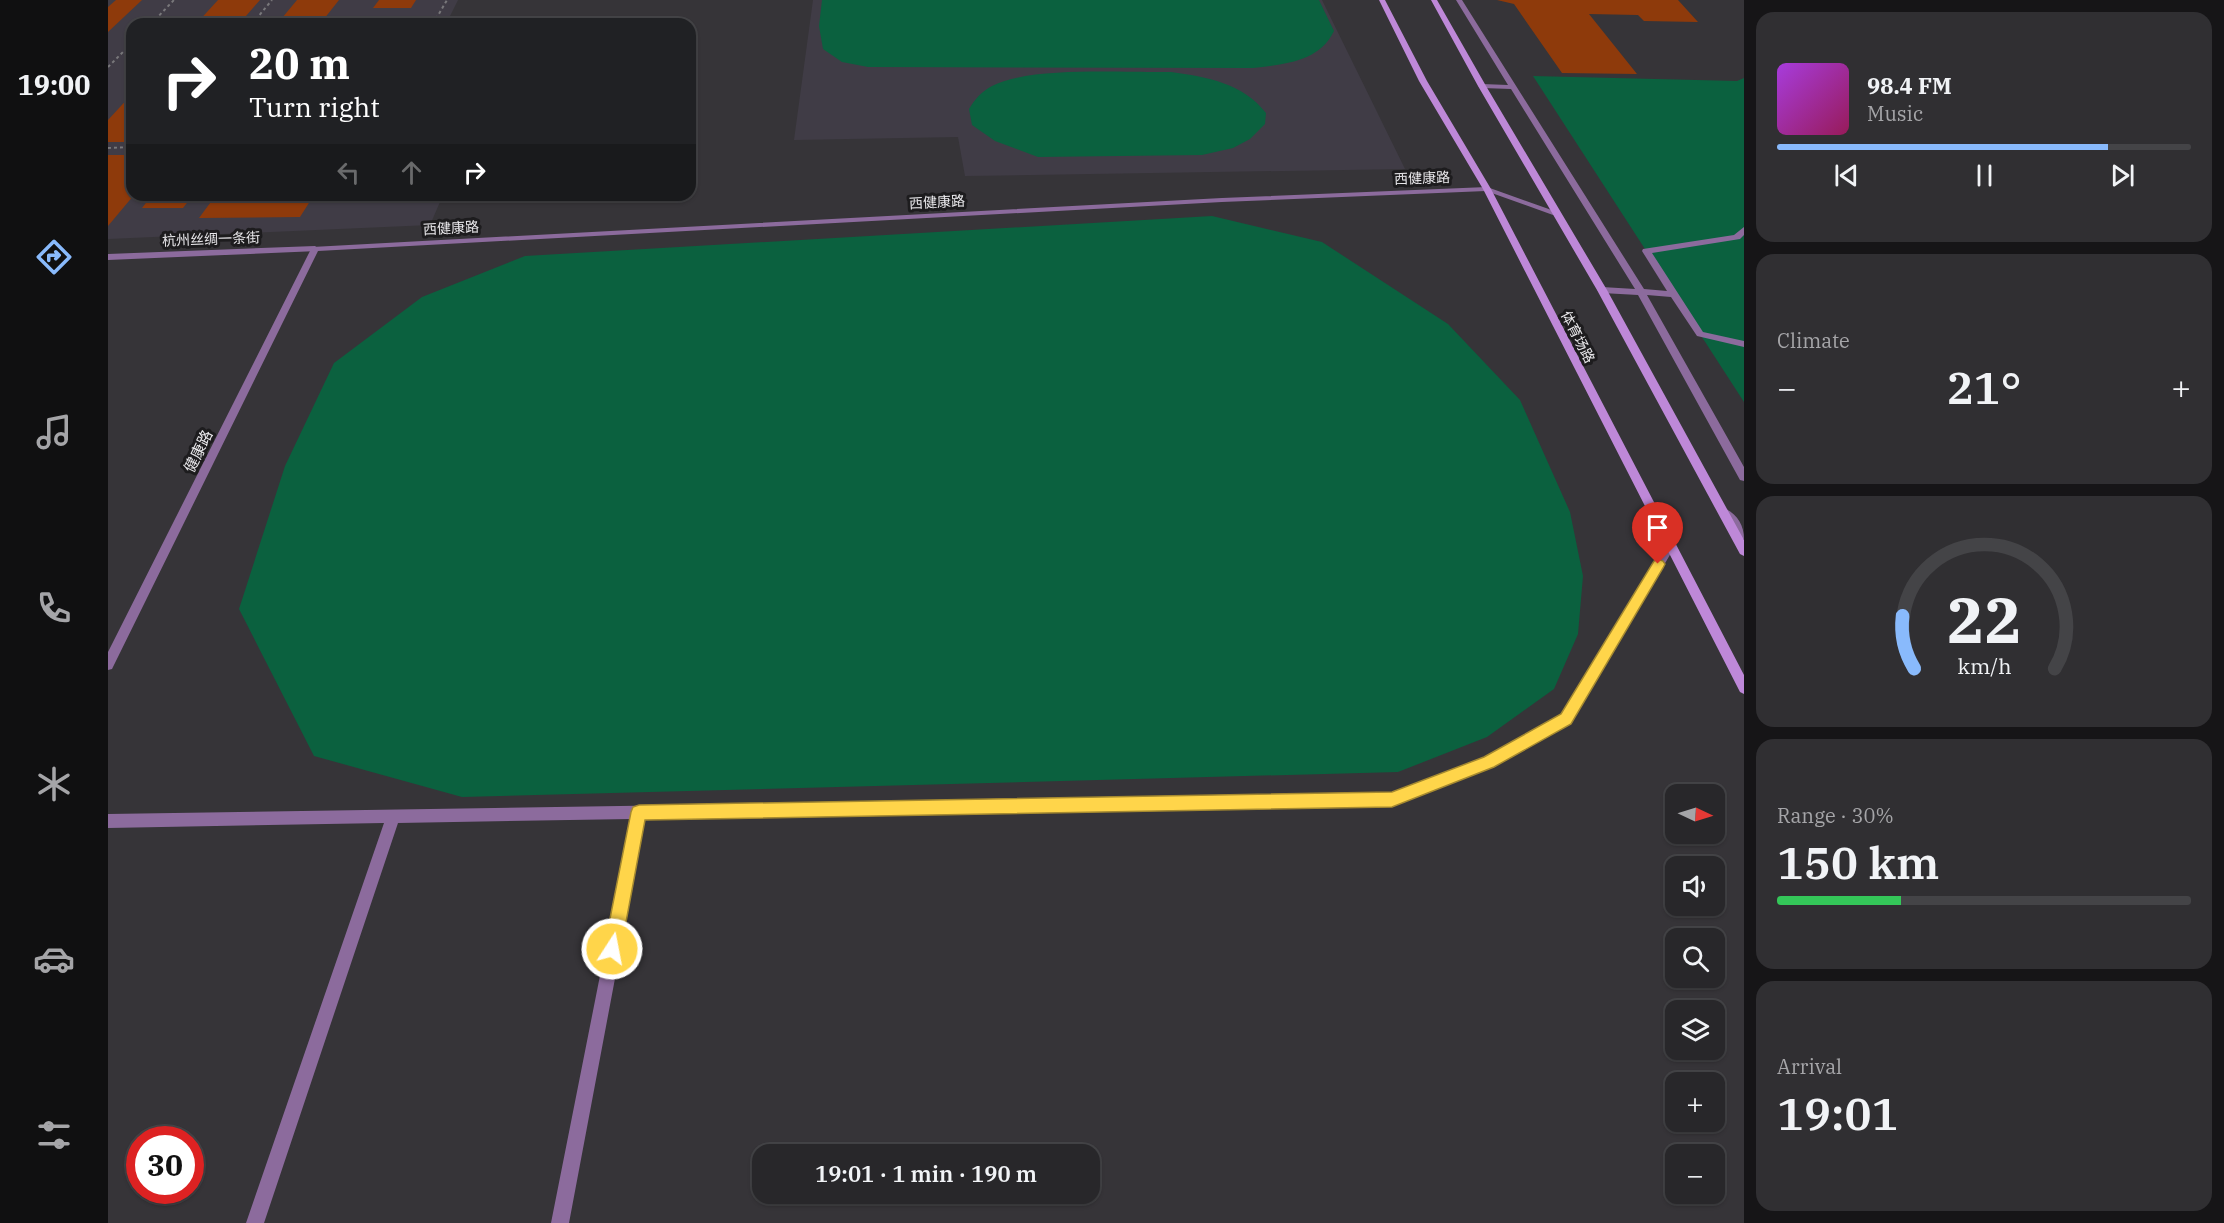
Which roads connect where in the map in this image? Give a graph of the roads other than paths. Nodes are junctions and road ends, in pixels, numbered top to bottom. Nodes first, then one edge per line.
1 (1382, 0) edge
2 (1434, 0) edge
3 (1459, 0) edge
4 (1482, 86) junction
5 (1513, 87) junction
6 (1487, 189) junction
7 (1556, 213) junction
8 (1744, 230) edge
9 (315, 249) junction
10 (108, 256) edge
11 (1602, 290) junction
12 (1641, 292) junction
13 (1674, 294) junction
14 (1744, 344) edge
15 (1744, 477) edge
16 (1714, 497) junction
17 (1744, 535) edge
18 (1670, 545) junction
19 (1744, 551) edge
20 (108, 665) edge
21 (1744, 688) edge
22 (639, 812) junction
23 (393, 816) junction
24 (108, 821) edge
25 (255, 1223) edge
26 (560, 1223) edge

1 - 6 main road, 体育场路
2 - 4 main road
3 - 5 street
4 - 5 street
4 - 7 main road
5 - 12 street
6 - 7 street, 西健康路
6 - 9 street, 西健康路
6 - 18 main road, 体育场路
7 - 11 main road
8 - 13 street
9 - 10 street, 杭州丝绸一条街
9 - 20 street, 健康路
11 - 12 street
11 - 16 main road
12 - 13 street
12 - 15 street
13 - 14 street
16 - 17 street
16 - 19 main road
18 - 21 main road, 体育场路
18 - 22 street
22 - 23 street
22 - 26 street
23 - 24 street
23 - 25 street

